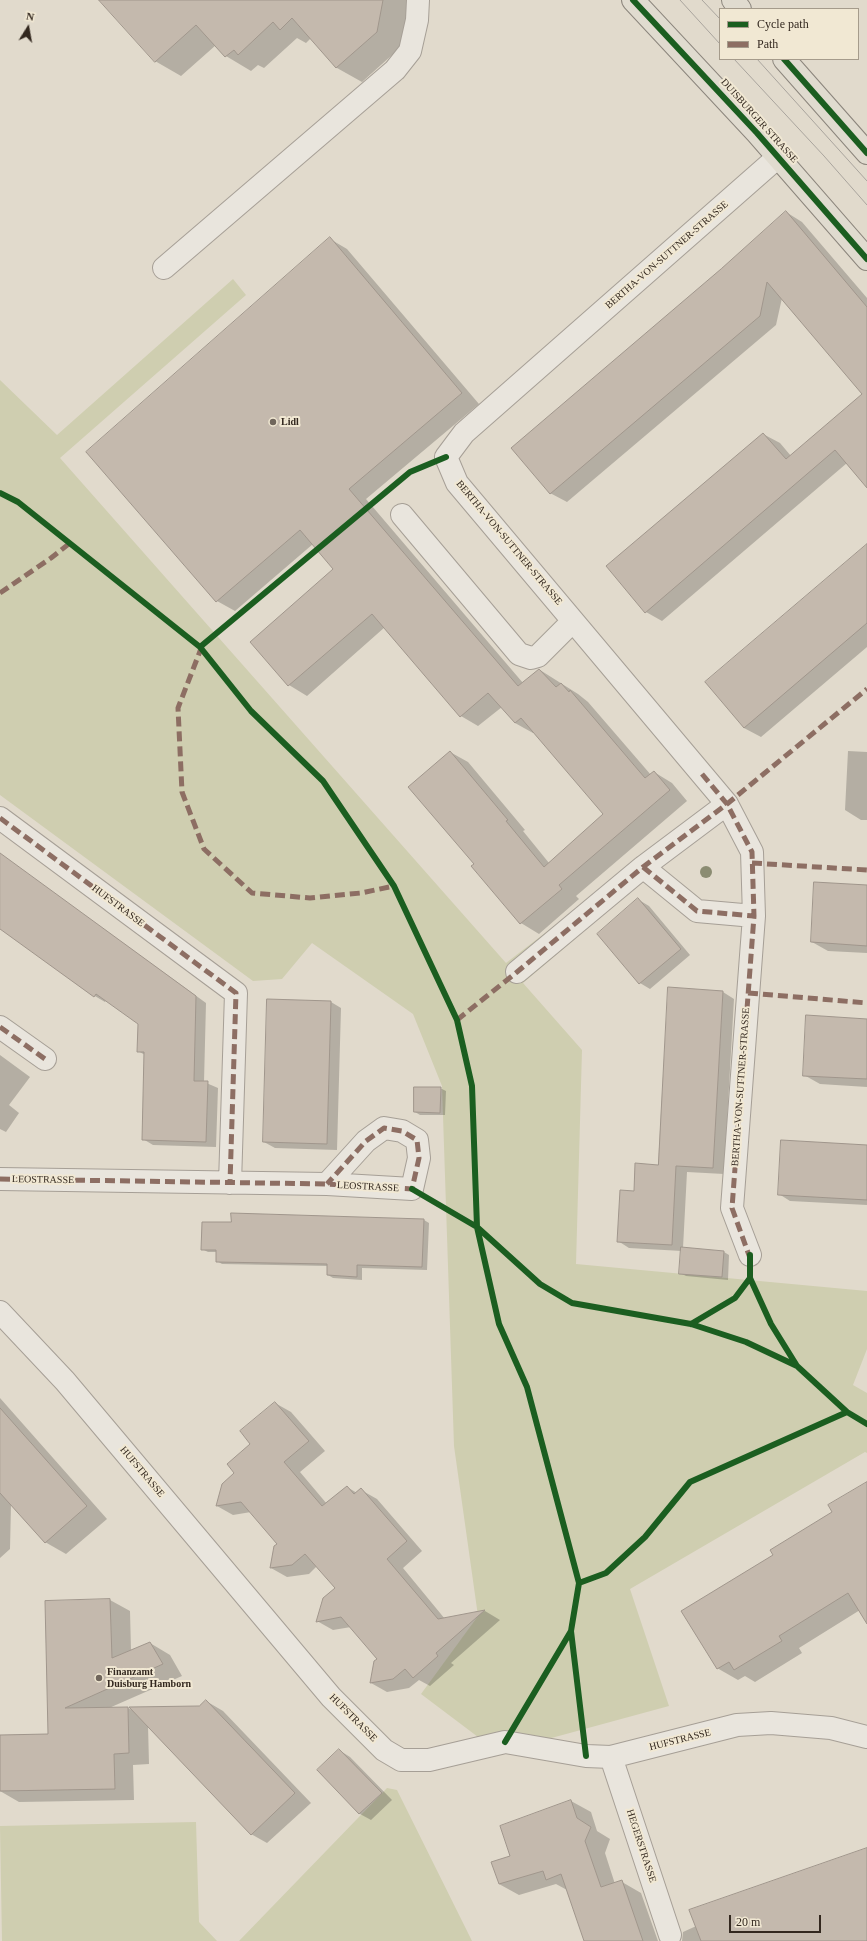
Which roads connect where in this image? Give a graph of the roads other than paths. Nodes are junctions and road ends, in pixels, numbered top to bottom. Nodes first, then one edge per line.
1 (418, 0) edge
2 (633, 0) edge
3 (733, 0) edge
4 (739, 8) edge
5 (785, 60) edge
6 (865, 148) edge
7 (778, 157) junction
8 (867, 259) edge
9 (164, 268) dead end
10 (402, 515) dead end
11 (573, 621) junction
12 (727, 804) junction
13 (0, 818) edge
14 (643, 867) junction
15 (754, 916) junction
16 (517, 972) dead end
17 (0, 1027) edge
18 (44, 1059) dead end
19 (0, 1179) edge
20 (230, 1183) junction
21 (327, 1184) dead end
22 (750, 1255) dead end
23 (0, 1312) edge
24 (867, 1737) edge
25 (611, 1756) junction
26 (670, 1935) dead end

1 - 9 street
2 - 7 main road, DUISBURGER STRASSE
3 - 4 main road
5 - 6 main road
7 - 8 main road, DUISBURGER STRASSE
7 - 11 street, BERTHA-VON-SUTTNER-STRASSE
10 - 11 street
11 - 12 street, BERTHA-VON-SUTTNER-STRASSE
12 - 14 street
12 - 15 street, BERTHA-VON-SUTTNER-STRASSE
13 - 20 street, HUFSTRASSE
14 - 15 street
14 - 16 street
15 - 22 street, BERTHA-VON-SUTTNER-STRASSE
17 - 18 street
19 - 20 street, LEOSTRASSE
20 - 21 street, LEOSTRASSE
23 - 25 street, HUFSTRASSE
24 - 25 street, HUFSTRASSE
25 - 26 street, HEGERSTRASSE

